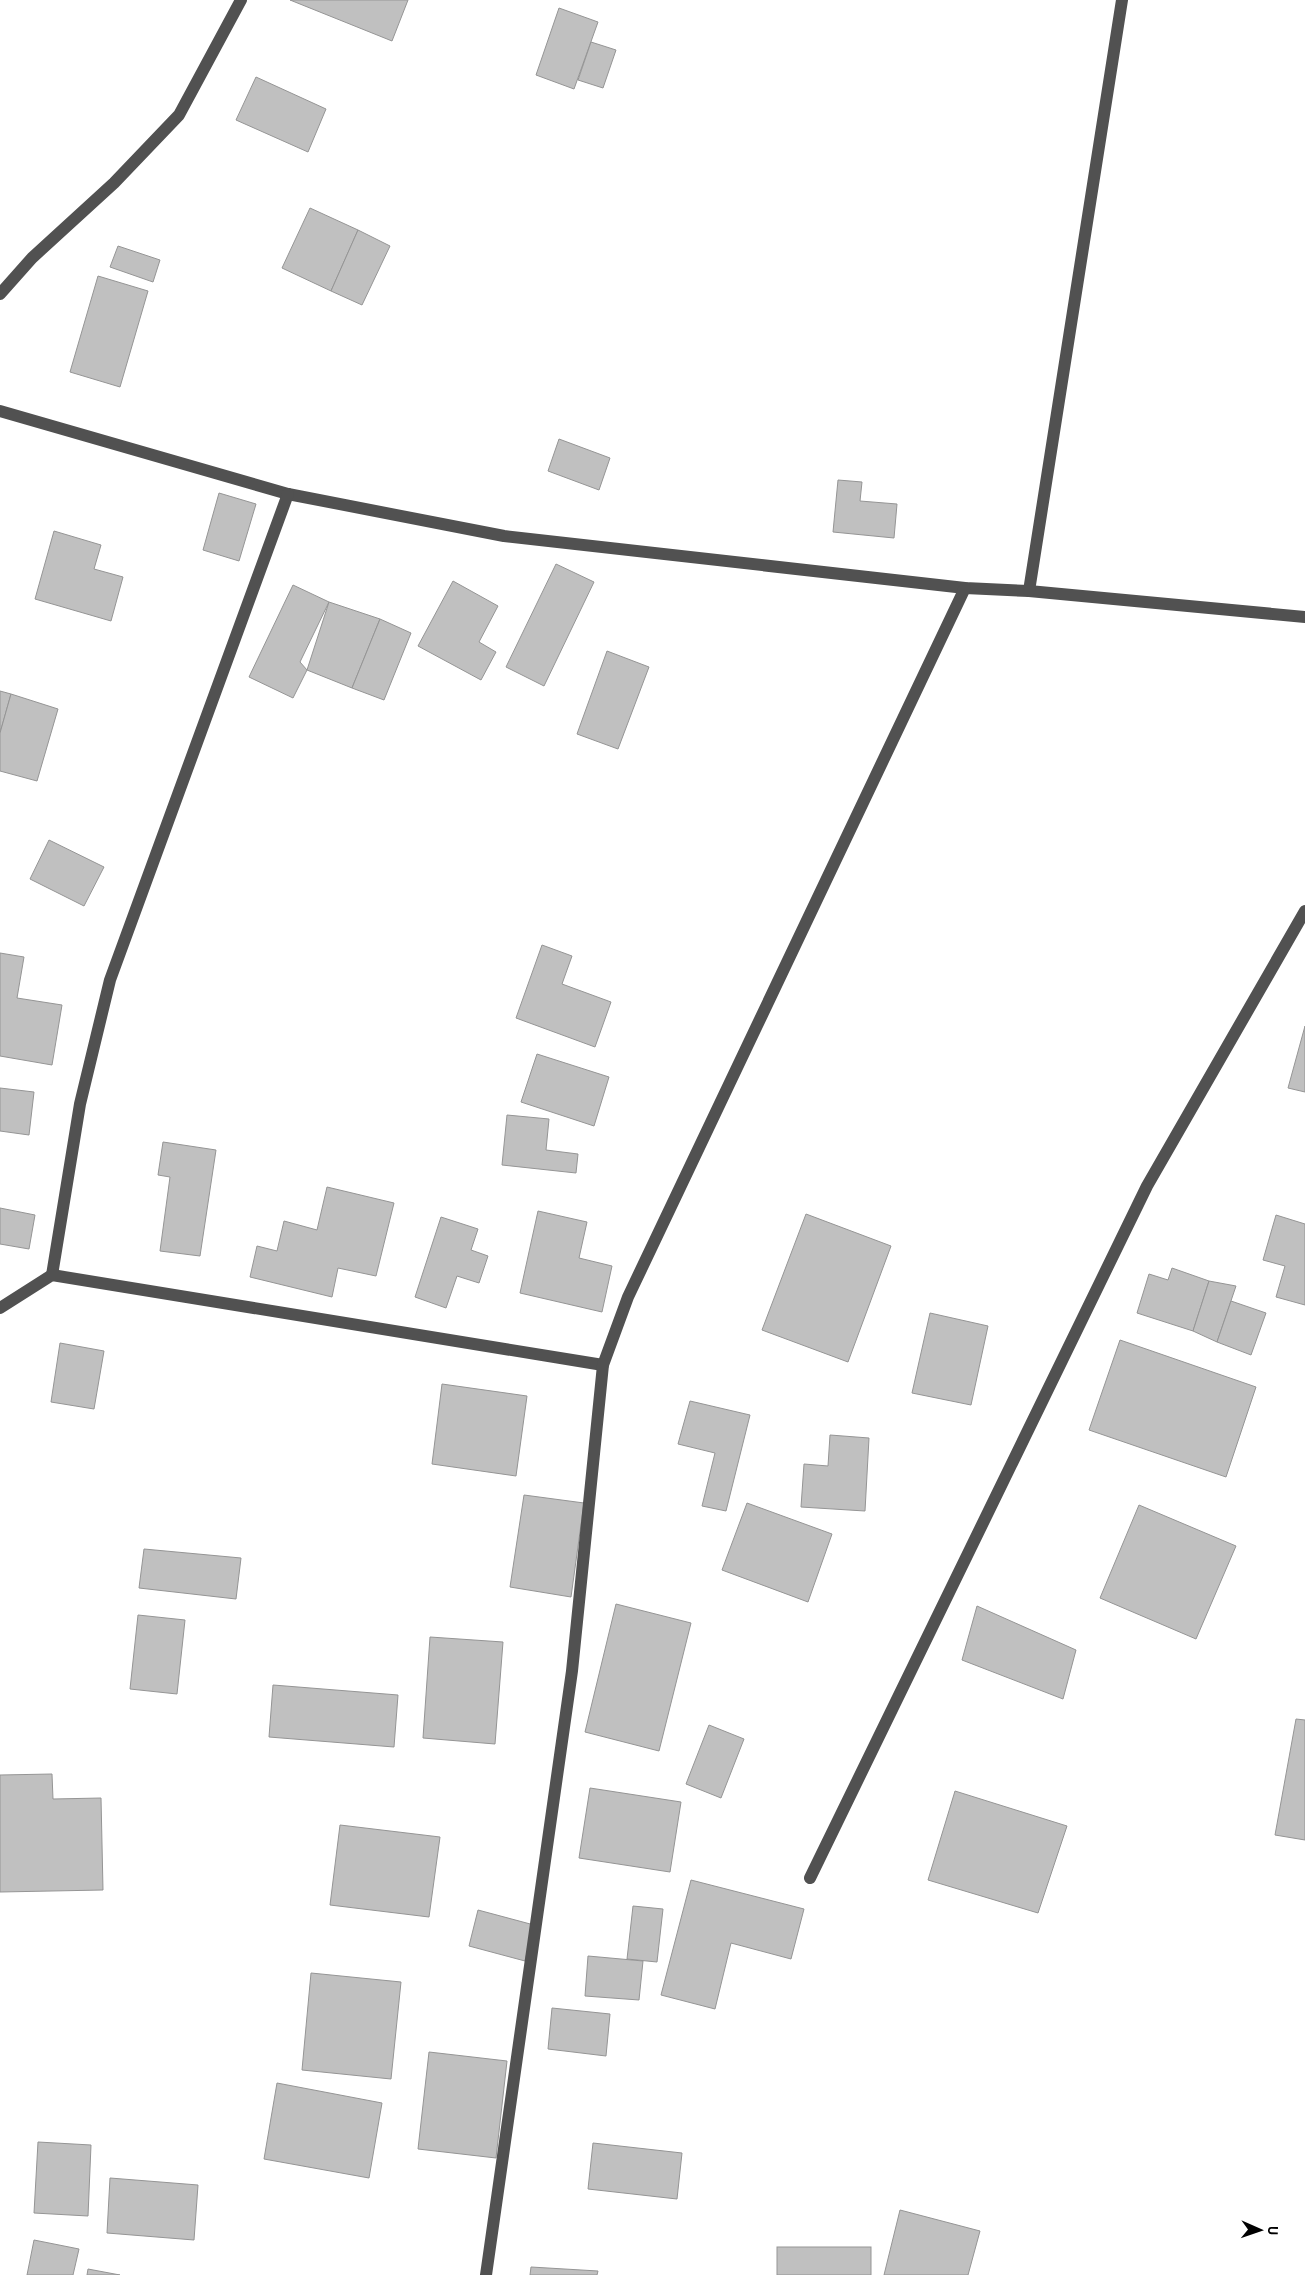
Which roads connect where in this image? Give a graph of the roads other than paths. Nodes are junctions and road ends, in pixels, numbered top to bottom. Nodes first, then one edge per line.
1 (241, 0) edge
2 (1122, 0) edge
3 (0, 294) edge
4 (0, 412) edge
5 (288, 494) junction
6 (965, 588) junction
7 (1029, 591) junction
8 (1305, 617) edge
9 (1305, 910) edge
10 (52, 1275) junction
11 (0, 1308) edge
12 (603, 1365) junction
13 (810, 1878) dead end
14 (486, 2275) edge

1 - 3 street
2 - 7 street
4 - 5 street
5 - 6 street
5 - 10 street
6 - 7 street
6 - 12 street
7 - 8 street
9 - 13 street
10 - 11 street
10 - 12 street
12 - 14 street

